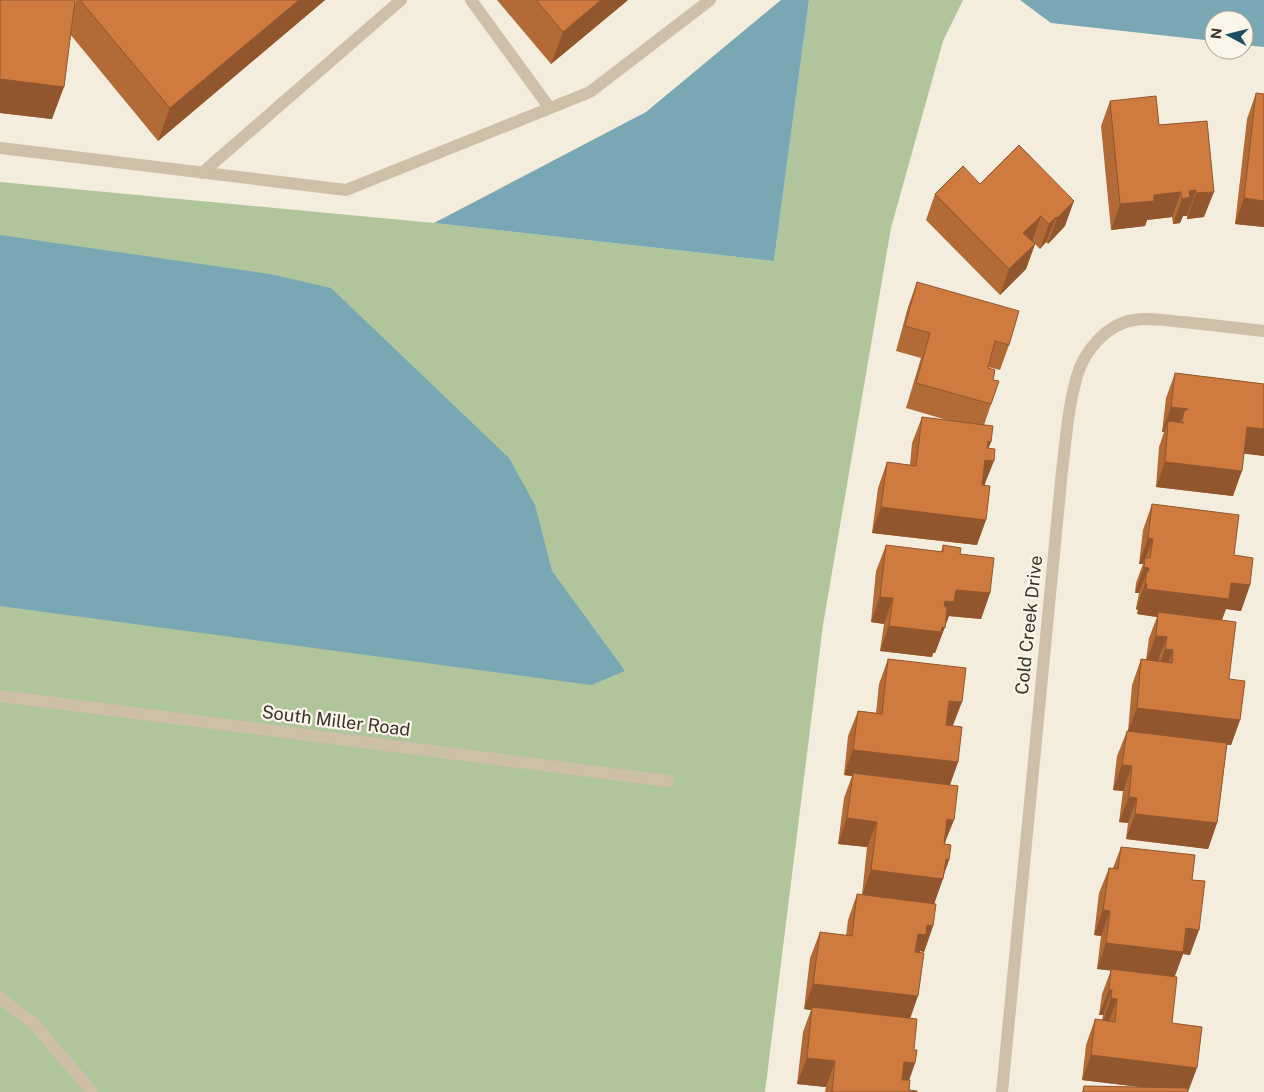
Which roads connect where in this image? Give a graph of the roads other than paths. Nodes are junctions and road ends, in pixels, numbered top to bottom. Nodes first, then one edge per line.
1 (401, 0) edge
2 (471, 0) edge
3 (710, 0) edge
4 (549, 107) junction
5 (0, 148) edge
6 (202, 173) junction
7 (1264, 331) edge
8 (0, 696) edge
9 (668, 781) dead end
10 (0, 998) edge
11 (92, 1092) edge
12 (1002, 1092) edge

1 - 6 street
2 - 4 street
3 - 4 street
4 - 6 street
5 - 6 street
7 - 12 street, Cold Creek Drive
8 - 9 street, South Miller Road
10 - 11 street

